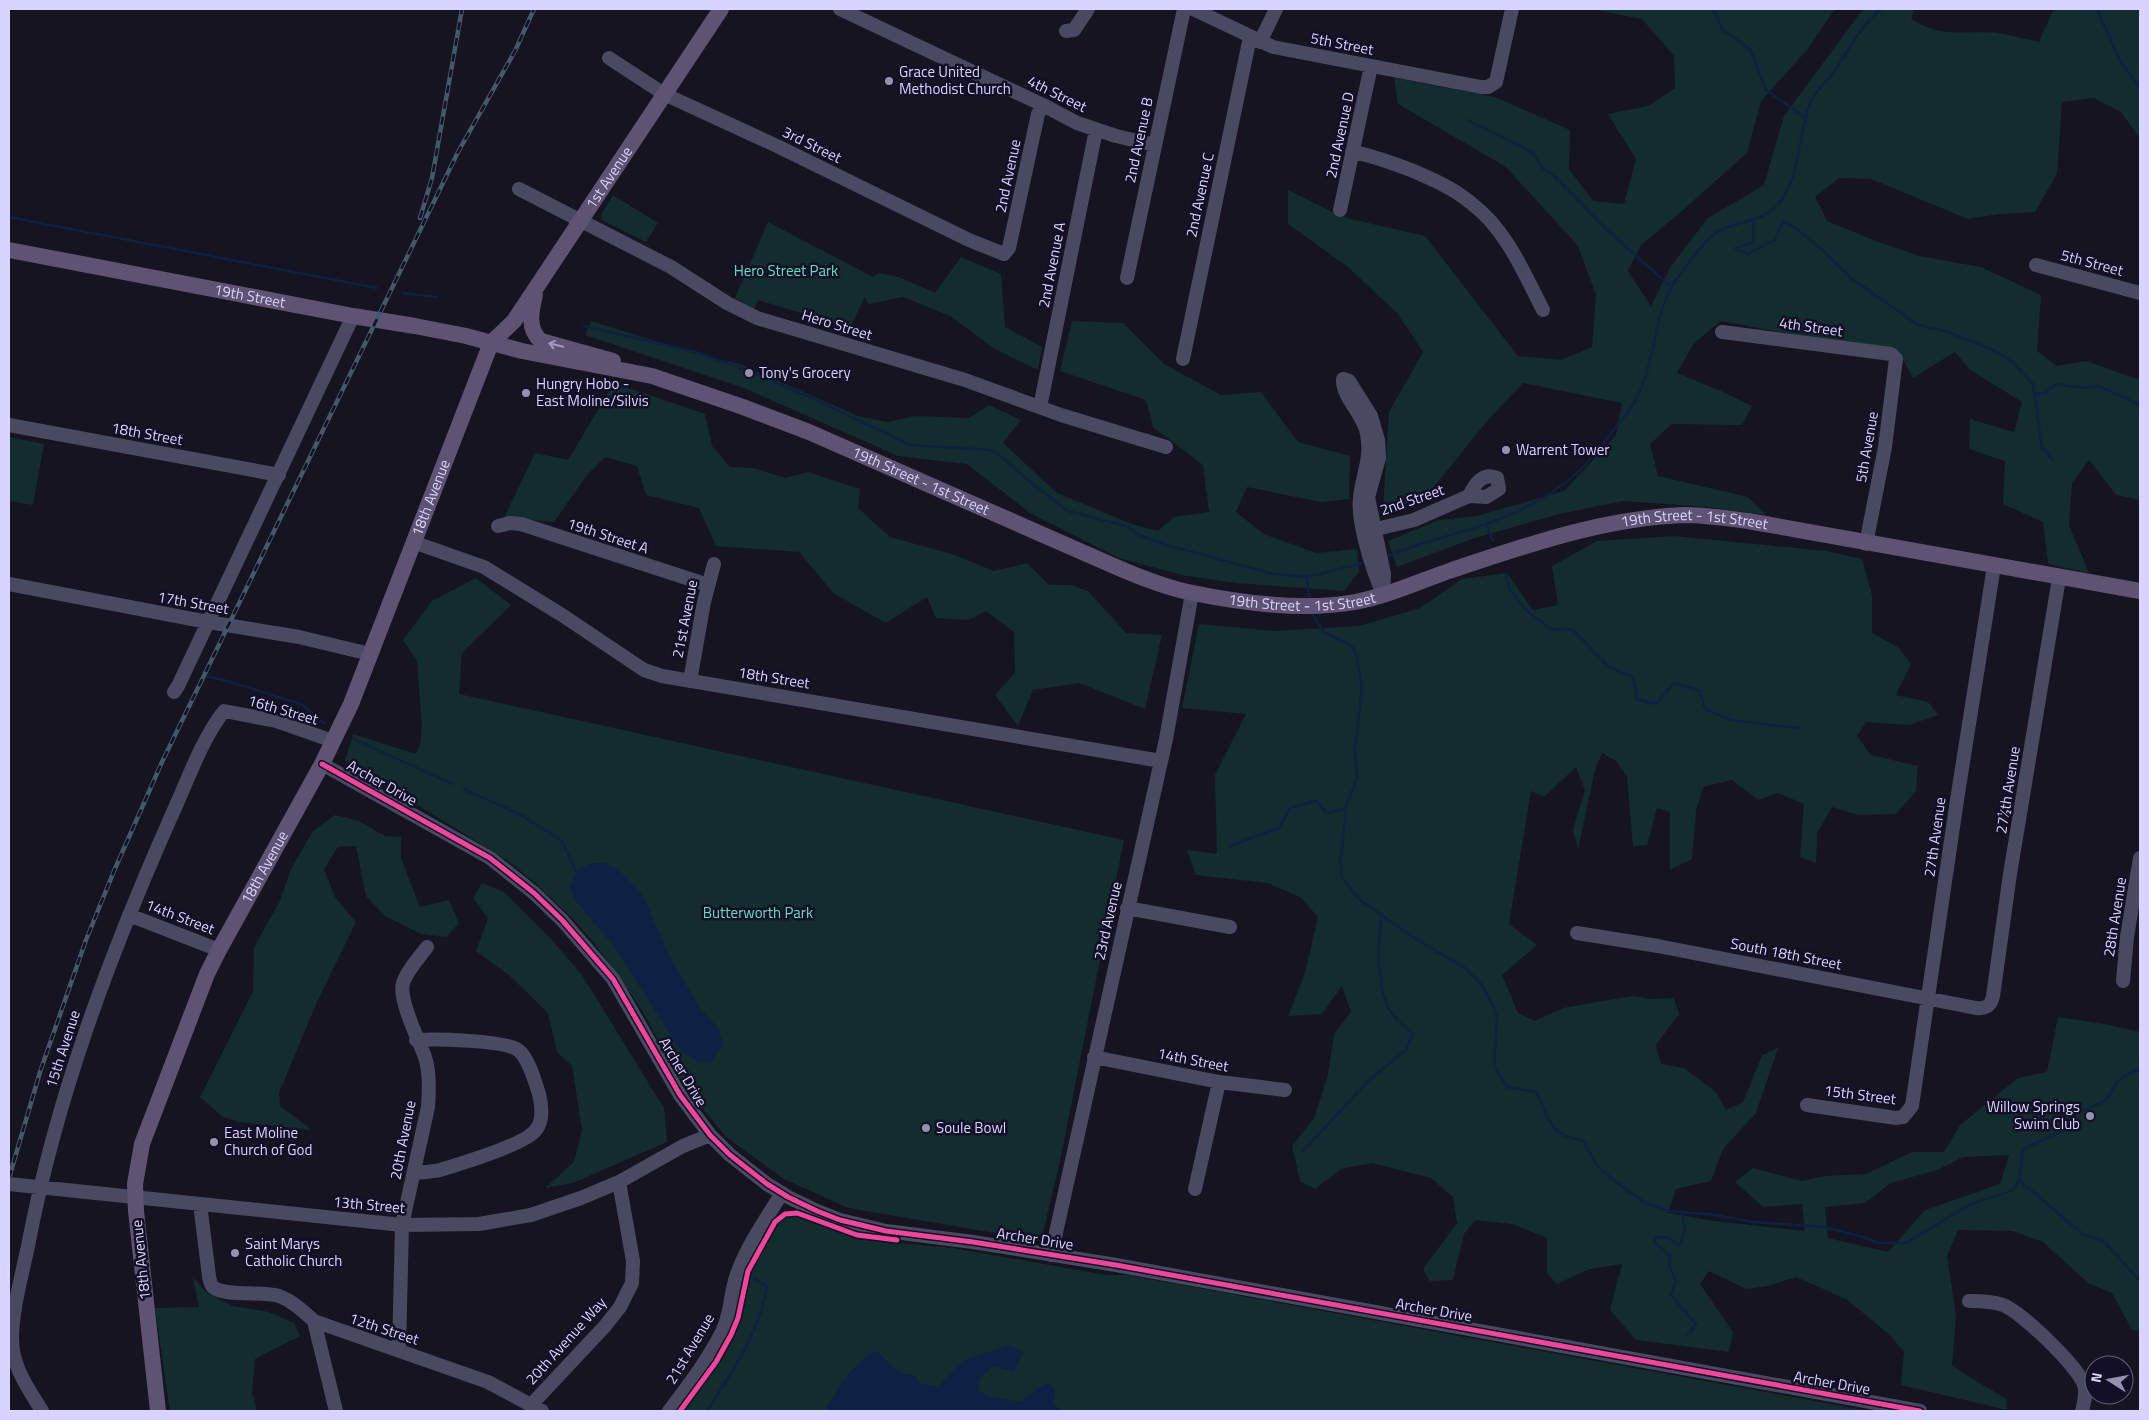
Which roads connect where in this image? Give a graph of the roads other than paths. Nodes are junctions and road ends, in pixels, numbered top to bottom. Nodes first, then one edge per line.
1 (722, 9) edge
2 (840, 9) edge
3 (1088, 9) edge
4 (1184, 9) edge
5 (1193, 9) edge
6 (1276, 9) edge
7 (1512, 9) edge
8 (1066, 31) dead end
9 (1255, 40) junction
10 (609, 58) dead end
11 (1371, 66) junction
12 (664, 94) junction
13 (1043, 105) junction
14 (1096, 130) junction
15 (1156, 145) junction
16 (1352, 152) junction
17 (518, 189) dead end
18 (1340, 210) dead end
19 (580, 221) junction
20 (9, 250) edge
21 (1004, 254) joint
22 (2036, 264) dead end
23 (1126, 278) dead end
24 (536, 288) junction
25 (2140, 292) edge
26 (1543, 310) dead end
27 (353, 316) junction
28 (1722, 332) dead end
29 (491, 343) junction
30 (1894, 356) joint
31 (1183, 359) dead end
32 (652, 376) junction
33 (1040, 407) junction
34 (9, 425) edge
35 (1166, 447) dead end
36 (279, 474) junction
37 (1469, 496) dead end
38 (498, 526) dead end
39 (1370, 531) junction
40 (413, 542) junction
41 (1866, 544) junction
42 (714, 564) dead end
43 (1994, 566) junction
44 (2059, 578) junction
45 (9, 584) edge
46 (708, 585) junction
47 (2140, 591) edge
48 (1192, 593) junction
49 (1384, 594) junction
50 (208, 622) junction
51 (370, 654) junction
52 (690, 681) junction
53 (174, 692) dead end
54 (224, 711) joint
55 (333, 741) junction
56 (1161, 761) junction
57 (322, 764) junction
58 (2140, 858) edge
59 (1127, 908) junction
60 (129, 915) junction
61 (1230, 927) dead end
62 (1577, 933) dead end
63 (427, 947) dead end
64 (219, 950) junction
65 (2123, 981) dead end
66 (1928, 997) junction
67 (1988, 1006) joint
68 (416, 1040) junction
69 (1094, 1057) junction
70 (1219, 1082) junction
71 (1286, 1090) dead end
72 (1807, 1105) dead end
73 (1908, 1112) joint
74 (710, 1135) junction
75 (414, 1173) junction
76 (619, 1182) junction
77 (9, 1184) edge
78 (39, 1187) junction
79 (1195, 1190) dead end
80 (782, 1193) junction
81 (135, 1196) junction
82 (200, 1204) junction
83 (402, 1225) junction
84 (1051, 1255) junction
85 (1969, 1301) dead end
86 (314, 1322) junction
87 (399, 1350) junction
88 (536, 1408) edge
89 (42, 1411) edge
90 (158, 1411) edge
91 (336, 1411) edge
92 (670, 1411) edge
93 (1920, 1411) edge
94 (2082, 1411) edge

1 - 12 main road, 1st Avenue
2 - 13 street, 4th Street
3 - 8 street
4 - 15 street, 2nd Avenue B
5 - 9 street, 5th Street
6 - 9 street, 2nd Avenue C
7 - 11 street, 5th Street
9 - 11 street, 5th Street
9 - 31 street, 2nd Avenue C
10 - 12 street, 3rd Street
11 - 16 street, 2nd Avenue D
12 - 19 main road, 1st Avenue
12 - 21 street, 3rd Street
13 - 14 street, 4th Street
13 - 21 street, 2nd Avenue
14 - 15 street, 4th Street
14 - 33 street, 2nd Avenue A
15 - 23 street, 2nd Avenue B
16 - 18 street, 2nd Avenue D
16 - 26 street
17 - 19 street, Hero Street
19 - 24 main road, 1st Avenue
19 - 33 street, Hero Street
20 - 27 main road, 19th Street
22 - 25 street, 5th Street
24 - 29 main road, 1st Avenue
32 -> 24 main road
27 - 29 main road, 19th Street
27 - 36 street
28 - 30 street, 4th Street
29 - 32 main road, 19th Street - 1st Street
29 - 40 main road, 18th Avenue
30 - 41 street, 5th Avenue
32 - 48 main road, 19th Street - 1st Street
33 - 35 street, Hero Street
34 - 36 street, 18th Street
36 - 50 street
37 - 39 street, 2nd Street
38 - 46 street, 19th Street A
39 - 39 street
39 - 49 street
40 - 51 main road, 18th Avenue
40 - 52 street, 18th Street
41 - 43 main road, 19th Street - 1st Street
41 - 49 main road, 19th Street - 1st Street
42 - 46 street, 21st Avenue
43 - 44 main road, 19th Street - 1st Street
43 - 66 street, 27th Avenue
44 - 47 main road, 19th Street - 1st Street
44 - 67 street, 27½th Avenue
45 - 50 street, 17th Street
46 - 52 street, 21st Avenue
48 - 49 main road, 19th Street - 1st Street
48 - 56 street, 23rd Avenue
50 - 51 street, 17th Street
50 - 53 street
51 - 55 main road, 18th Avenue
52 - 56 street, 18th Street
54 - 55 street, 16th Street
54 - 60 street, 15th Avenue
55 - 57 main road, 18th Avenue
56 - 59 street, 23rd Avenue
57 - 64 main road, 18th Avenue
57 - 74 street, Archer Drive
58 - 65 street, 28th Avenue
59 - 61 street
59 - 69 street, 23rd Avenue
60 - 64 street, 14th Street
60 - 78 street, 15th Avenue
62 - 66 street, South 18th Street
63 - 68 street, 20th Avenue
64 - 81 main road, 18th Avenue
66 - 67 street, South 18th Street
66 - 73 street, 27th Avenue
68 - 75 street, 20th Avenue
68 - 75 street
69 - 70 street, 14th Street
69 - 84 street, 23rd Avenue
70 - 71 street, 14th Street
70 - 79 street
72 - 73 street, 15th Street
74 - 76 street, 13th Street
74 - 80 street, Archer Drive
75 - 83 street, 20th Avenue
76 - 83 street, 13th Street
76 - 88 street, 20th Avenue Way
77 - 78 street, 13th Street
78 - 81 street, 13th Street
78 - 89 street, 15th Avenue
80 - 84 street, Archer Drive
80 - 92 street, 21st Avenue
81 - 82 street, 13th Street
81 - 90 main road, 18th Avenue
82 - 83 street, 13th Street
82 - 86 street, 12th Street
83 - 87 street, 20th Avenue
84 - 93 street, Archer Drive
85 - 94 street
86 - 87 street, 12th Street
86 - 91 street
87 - 88 street, 12th Street

